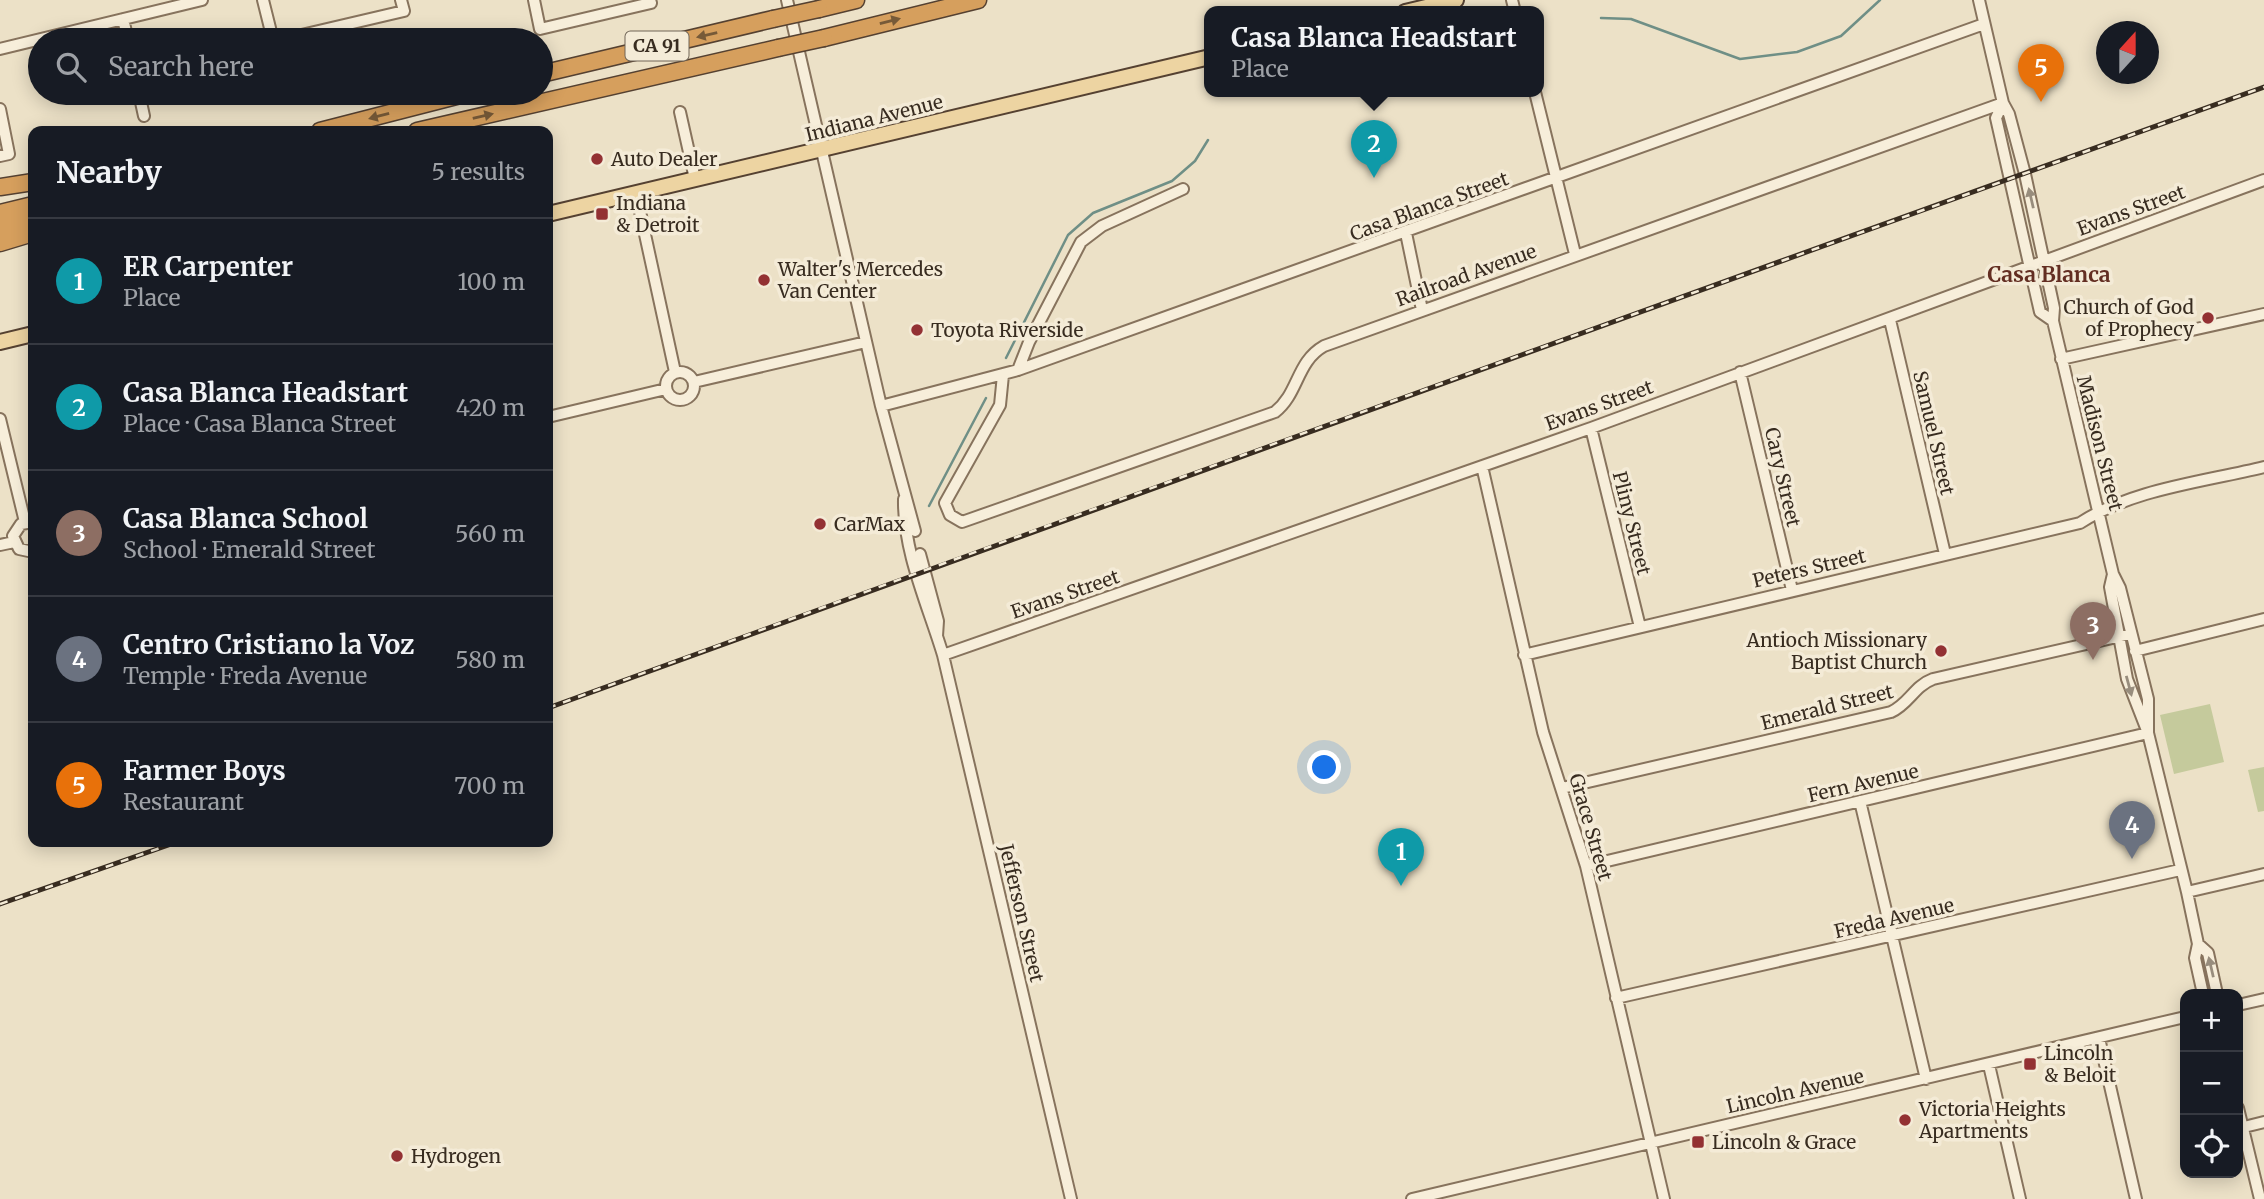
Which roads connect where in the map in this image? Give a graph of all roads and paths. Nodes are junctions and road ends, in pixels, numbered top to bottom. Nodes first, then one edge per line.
1 (202, 0) edge
2 (263, 0) edge
3 (534, 0) edge
4 (787, 0) edge
5 (856, 0) edge
6 (978, 0) edge
7 (1456, 0) edge
8 (1979, 0) edge
9 (650, 1) edge
10 (402, 6) edge
11 (1430, 6) edge
12 (123, 19) junction
13 (1984, 24) junction
14 (86, 28) edge
15 (125, 28) edge
16 (270, 28) edge
17 (324, 28) edge
18 (540, 28) edge
19 (544, 28) edge
20 (28, 42) edge
21 (0, 49) edge
22 (1204, 58) edge
23 (553, 71) edge
24 (1536, 97) edge
25 (553, 100) edge
26 (2003, 103) junction
27 (142, 105) edge
28 (421, 105) edge
29 (530, 105) edge
30 (0, 109) edge
31 (680, 112) dead end
32 (144, 116) dead end
33 (339, 126) edge
34 (439, 126) edge
35 (822, 150) junction
36 (5, 155) edge
37 (695, 179) junction
38 (1556, 179) junction
39 (2264, 180) edge
40 (28, 182) edge
41 (0, 187) edge
42 (1183, 189) dead end
43 (635, 192) junction
44 (28, 206) edge
45 (0, 213) edge
46 (553, 213) edge
47 (28, 221) edge
48 (0, 228) edge
49 (1406, 233) junction
50 (28, 235) edge
51 (0, 243) edge
52 (1575, 254) junction
53 (2045, 261) junction
54 (2032, 267) junction
55 (1422, 310) junction
56 (2264, 314) edge
57 (1890, 320) junction
58 (2053, 321) junction
59 (28, 335) edge
60 (0, 342) edge
61 (866, 342) junction
62 (2061, 359) junction
63 (1018, 370) junction
64 (675, 372) junction
65 (1740, 372) junction
66 (1003, 374) junction
67 (694, 382) junction
68 (666, 389) junction
69 (881, 405) junction
70 (553, 416) edge
71 (0, 419) edge
72 (1591, 428) junction
73 (1482, 466) junction
74 (2264, 467) edge
75 (2099, 510) junction
76 (28, 518) edge
77 (28, 522) edge
78 (14, 542) junction
79 (0, 545) edge
80 (28, 552) edge
81 (1945, 554) junction
82 (1792, 590) junction
83 (2264, 619) edge
84 (1640, 627) junction
85 (2125, 635) junction
86 (2135, 650) junction
87 (943, 655) junction
88 (1524, 655) junction
89 (2148, 733) junction
90 (1562, 788) junction
91 (1860, 801) junction
92 (1586, 866) junction
93 (2180, 870) junction
94 (2264, 874) edge
95 (2187, 892) junction
96 (1892, 936) junction
97 (2198, 944) junction
98 (2202, 989) edge
99 (2216, 989) edge
100 (1616, 998) junction
101 (2264, 999) edge
102 (2243, 1004) edge
103 (2180, 1018) edge
104 (2099, 1038) junction
105 (1989, 1065) junction
106 (1926, 1079) junction
107 (2240, 1115) edge
108 (2264, 1122) edge
109 (2244, 1127) junction
110 (1651, 1142) junction
111 (1071, 1199) edge
112 (1412, 1199) edge
113 (1664, 1199) edge
114 (2020, 1199) edge
115 (2136, 1199) edge
116 (2260, 1199) edge

1 - 12 street
2 - 16 street
3 - 18 street
4 - 35 street, Jefferson Street
5 -> 23 highway, CA 91, bridge
25 -> 6 highway, CA 91, bridge
7 - 11 main road
8 - 13 street, Madison Street
9 - 19 street
10 - 17 street
12 - 14 street
12 - 15 street
13 - 26 street, Madison Street
13 - 38 street, Casa Blanca Street
20 - 21 street
22 - 35 main road, Indiana Avenue
24 - 38 street
26 - 52 street, Railroad Avenue
53 -> 26 street, Madison Street
26 - 54 street, Madison Street
27 - 32 street
28 -> 33 highway
34 -> 29 highway, CA 91, bridge
30 - 36 street
31 - 37 street
35 - 37 main road, Indiana Avenue
35 - 61 street, Jefferson Street
37 - 43 main road, Indiana Avenue
38 - 49 street, Casa Blanca Street
38 - 52 street
39 - 53 street, Evans Street
40 - 41 highway
42 - 63 street
43 - 46 main road, Indiana Avenue
43 - 64 street
44 - 45 highway
47 - 48 highway
49 - 55 street
49 - 63 street, Casa Blanca Street
50 - 51 highway
52 - 55 street, Railroad Avenue
53 - 54 street, Evans Street
53 - 58 street, Madison Street
54 - 57 street, Evans Street
54 - 58 street, Madison Street
55 - 66 street, Railroad Avenue
56 - 62 street
57 - 65 street, Evans Street
57 - 81 street, Samuel Street
58 - 62 street, Madison Street
59 - 60 main road
61 - 67 street
61 - 69 street, Jefferson Street
62 - 75 street, Madison Street
63 - 66 street, Casa Blanca Street
64 - 67 street
64 - 68 street
65 - 72 street, Evans Street
65 - 82 street, Cary Street
66 - 69 street, Casa Blanca Street
67 - 68 street
68 - 70 street
69 - 87 street, Jefferson Street
71 - 76 street
72 - 73 street, Evans Street
72 - 84 street, Pliny Street
73 - 87 street, Evans Street
73 - 88 street, Grace Street
74 - 75 street, Peters Street
75 - 81 street, Peters Street
75 - 85 street, Madison Street
77 - 78 street
78 - 79 street
78 - 80 street
81 - 82 street, Peters Street
82 - 84 street, Peters Street
83 - 86 street
84 - 88 street, Peters Street
85 - 86 street, Madison Street
85 -> 89 street, Madison Street
85 - 90 street, Emerald Street
86 - 89 street, Madison Street
87 - 111 street, Jefferson Street
88 - 90 street, Grace Street
89 - 91 street, Fern Avenue
89 - 93 street, Madison Street
90 - 92 street, Grace Street
91 - 92 street, Fern Avenue
91 - 96 street
92 - 100 street, Grace Street
93 - 95 street, Madison Street
93 - 96 street, Freda Avenue
94 - 95 street
95 - 97 street, Madison Street
96 - 100 street, Freda Avenue
96 - 106 street
97 - 98 street, Madison Street
99 -> 97 street, Madison Street
100 - 110 street, Grace Street
101 - 102 street
103 - 104 street, Lincoln Avenue
104 - 105 street, Lincoln Avenue
104 - 115 street
105 - 106 street, Lincoln Avenue
105 - 114 street
106 - 110 street, Lincoln Avenue
107 - 109 street
108 - 109 street
109 - 116 street
110 - 112 street, Lincoln Avenue
110 - 113 street, Grace Street

